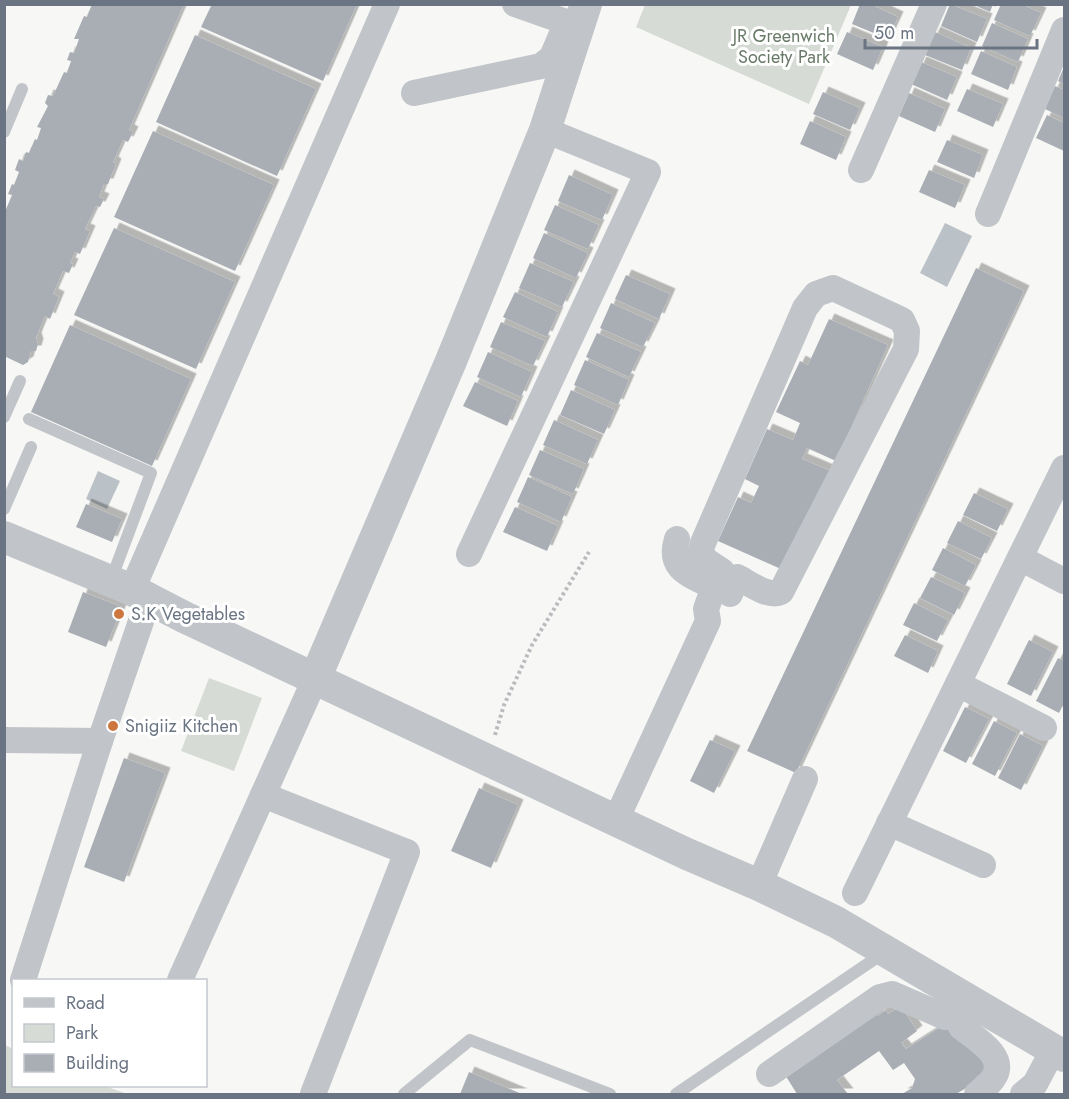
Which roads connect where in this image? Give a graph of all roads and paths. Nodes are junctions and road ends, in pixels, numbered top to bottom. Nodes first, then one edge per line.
1 (387, 4) edge
2 (515, 4) edge
3 (934, 4) edge
4 (575, 10) edge
5 (1065, 30) edge
6 (22, 89) dead end
7 (414, 93) dead end
8 (545, 130) junction
9 (4, 132) edge
10 (861, 170) dead end
11 (988, 214) dead end
12 (20, 381) dead end
13 (4, 417) edge
14 (29, 419) dead end
15 (31, 447) dead end
16 (1065, 468) edge
17 (4, 509) edge
18 (4, 537) edge
19 (677, 539) dead end
20 (589, 552) dead end
21 (469, 554) dead end
22 (1020, 558) junction
23 (1065, 581) edge
24 (726, 582) junction
25 (130, 590) junction
26 (795, 594) dead end
27 (315, 679) junction
28 (957, 684) junction
29 (1044, 728) dead end
30 (4, 740) edge
31 (100, 741) junction
32 (483, 758) junction
33 (805, 779) dead end
34 (263, 795) junction
35 (616, 820) junction
36 (890, 822) junction
37 (983, 865) dead end
38 (759, 885) junction
39 (855, 893) dead end
40 (886, 952) junction
41 (24, 979) edge
42 (181, 979) edge
43 (961, 1011) junction
44 (1059, 1053) edge
45 (769, 1074) dead end
46 (605, 1094) edge
47 (313, 1095) edge
48 (404, 1095) edge
49 (676, 1095) edge
50 (977, 1095) edge
51 (1023, 1095) edge

1 - 25 street
2 - 4 street
3 - 10 street
4 - 7 street
4 - 8 street
5 - 11 street
6 - 9 lane
8 - 21 street
8 - 27 street
12 - 13 lane
14 - 25 lane
15 - 17 lane
16 - 22 street
18 - 25 street
19 - 24 street
20 - 32 path
22 - 23 street
22 - 28 street
24 - 24 street
24 - 26 street
24 - 35 street
25 - 27 street
25 - 31 street
27 - 32 street
27 - 34 street
28 - 29 street
28 - 36 street
30 - 31 street
31 - 41 street
32 - 35 street
33 - 38 street
34 - 42 street
34 - 47 street
35 - 38 street
36 - 37 street
36 - 39 street
38 - 40 street
40 - 43 street
40 - 49 lane
43 - 44 street
43 - 45 street
43 - 50 street
44 - 51 street
46 - 48 lane

